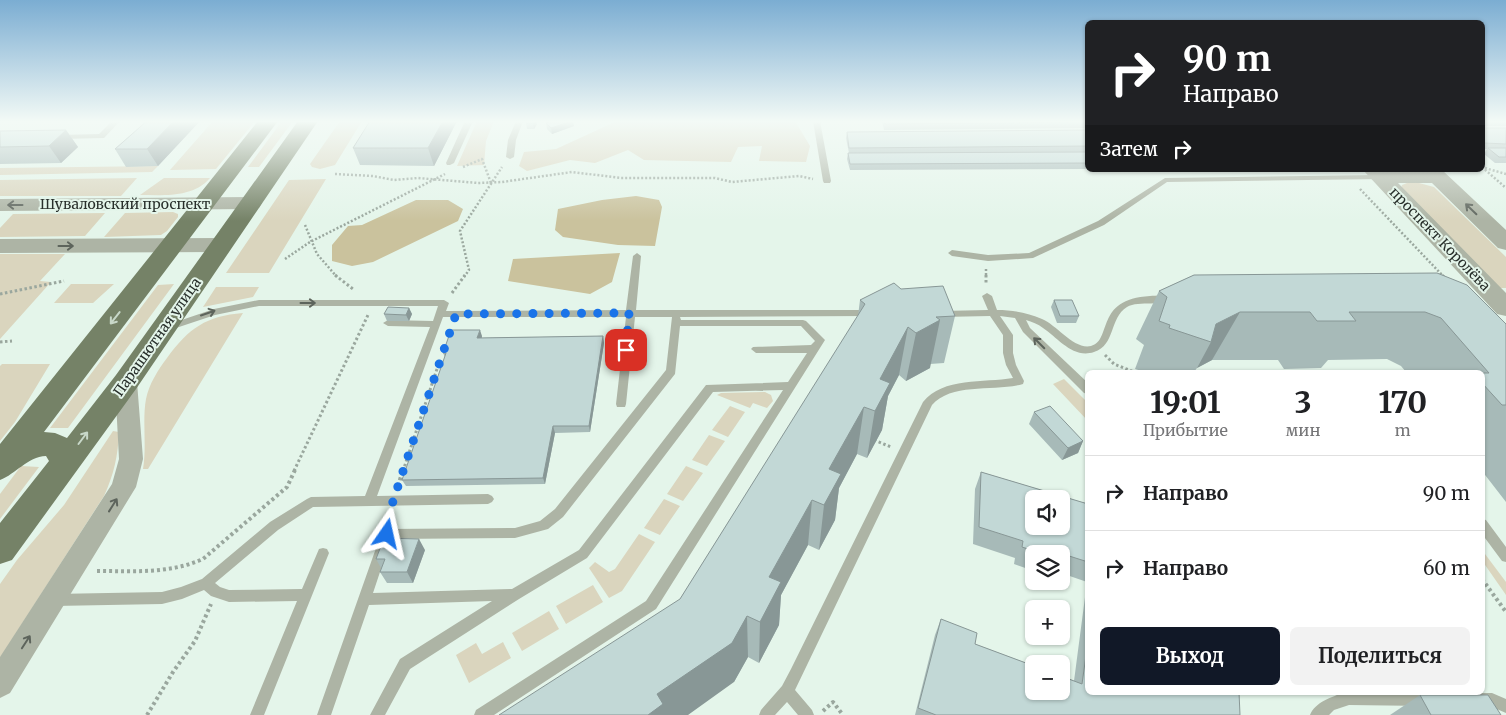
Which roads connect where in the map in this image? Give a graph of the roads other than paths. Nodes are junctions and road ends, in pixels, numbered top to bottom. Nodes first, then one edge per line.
1 (242, 154) edge
2 (285, 154) edge
3 (454, 154) edge
4 (822, 154) edge
5 (450, 163) dead end
6 (1433, 173) edge
7 (1377, 174) edge
8 (827, 180) road end
9 (251, 203) junction
10 (204, 204) junction
11 (0, 205) edge
12 (1506, 243) edge
13 (171, 245) junction
14 (222, 245) junction
15 (0, 246) edge
16 (952, 253) dead end
17 (637, 256) dead end
18 (988, 296) road end
19 (1178, 299) edge
20 (1506, 308) edge
21 (629, 313) junction
22 (885, 313) edge
23 (934, 314) edge
24 (994, 314) junction
25 (1019, 316) junction
26 (676, 318) junction
27 (438, 319) junction
28 (388, 323) dead end
29 (162, 330) junction
30 (756, 349) dead end
31 (815, 349) junction
32 (126, 382) junction
33 (791, 386) junction
34 (1085, 387) edge
35 (621, 404) dead end
36 (66, 461) junction
37 (3, 463) edge
38 (488, 499) dead end
39 (369, 501) junction
40 (1485, 528) edge
41 (0, 549) edge
42 (323, 553) dead end
43 (1506, 556) edge
44 (211, 588) junction
45 (514, 595) junction
46 (306, 596) junction
47 (364, 599) junction
48 (53, 600) junction
49 (0, 683) edge
50 (786, 691) junction
51 (1436, 699) edge
52 (1464, 700) edge
53 (1506, 706) edge
54 (257, 715) edge
55 (324, 715) edge
56 (377, 715) edge
57 (481, 715) edge
58 (766, 715) edge
59 (807, 715) edge
60 (1317, 715) edge

1 - 10 main road
2 - 9 main road, Парашютная улица
3 - 5 lane
4 - 8 lane
6 - 7 street
12 -> 6 street
7 - 16 lane
7 - 20 street, проспект Королёва
9 - 10 street, Шуваловский проспект
9 - 14 main road, Парашютная улица
10 -> 11 street, Шуваловский проспект
10 - 13 main road
13 - 14 street
15 -> 13 street
13 -> 37 main road
14 - 29 main road, Парашютная улица
17 - 21 lane
18 - 24 lane
19 - 25 lane
21 - 26 lane
21 - 27 lane
21 - 35 lane
22 - 26 lane
23 - 24 lane
24 - 25 lane
24 - 50 lane
34 -> 25 lane
26 - 31 lane
26 - 47 lane
27 - 28 lane
29 -> 27 lane
27 - 39 lane
29 - 32 main road, Парашютная улица
30 - 31 lane
31 - 33 lane
36 -> 32 main road, Парашютная улица
48 -> 32 street
33 - 45 lane
33 - 57 lane
36 - 37 main road
36 - 41 main road, Парашютная улица
38 - 39 lane
39 - 44 lane
40 - 43 lane
42 - 46 lane
44 - 46 lane
44 - 48 lane
45 - 47 lane
45 - 56 lane
46 - 54 lane
47 - 55 lane
49 -> 48 street
50 - 58 lane
50 - 59 lane
51 - 60 lane
52 - 53 lane

